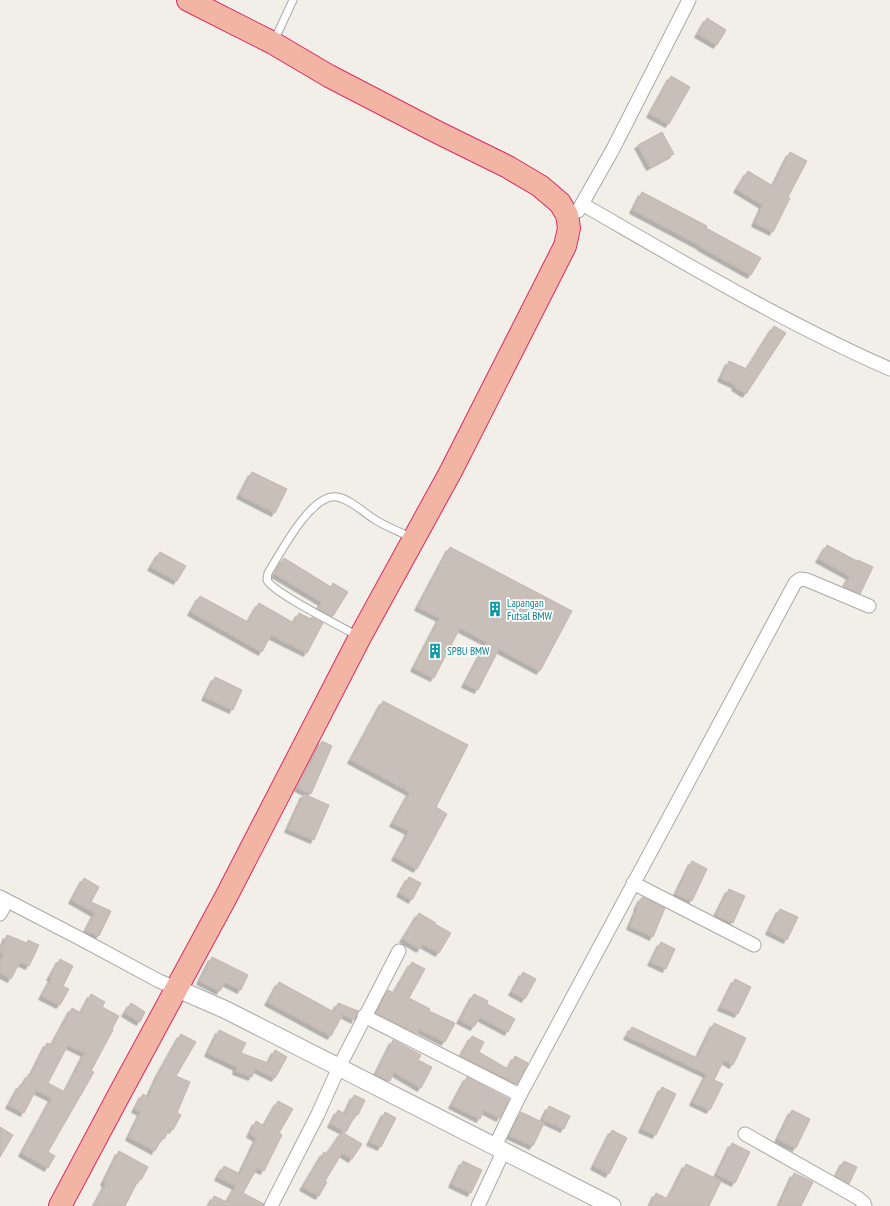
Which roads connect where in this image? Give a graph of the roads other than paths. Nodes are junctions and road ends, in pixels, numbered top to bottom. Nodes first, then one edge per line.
1 (188, 0) edge
2 (293, 0) edge
3 (689, 0) edge
4 (273, 44) junction
5 (582, 204) junction
6 (569, 228) junction
7 (890, 369) edge
8 (413, 539) junction
9 (869, 606) dead end
10 (360, 637) junction
11 (633, 883) junction
12 (3, 899) edge
13 (0, 914) edge
14 (754, 945) dead end
15 (399, 951) dead end
16 (178, 989) junction
17 (364, 1016) junction
18 (338, 1067) junction
19 (520, 1095) junction
20 (745, 1134) dead end
21 (500, 1148) junction
22 (60, 1206) edge
23 (271, 1206) edge
24 (478, 1206) edge
25 (612, 1206) edge
26 (865, 1206) edge

1 - 4 highway
2 - 4 lane
3 - 5 street
4 - 6 highway
5 - 6 street
5 - 7 street
6 - 8 highway
8 - 10 highway
8 - 10 lane
9 - 11 street
10 - 16 highway
11 - 14 street
11 - 19 street
12 - 13 street
12 - 16 street
15 - 17 street
16 - 18 street
16 - 22 highway
17 - 18 street
17 - 19 street
18 - 21 street
18 - 23 street
19 - 21 street
20 - 26 street
21 - 24 street
21 - 25 street

